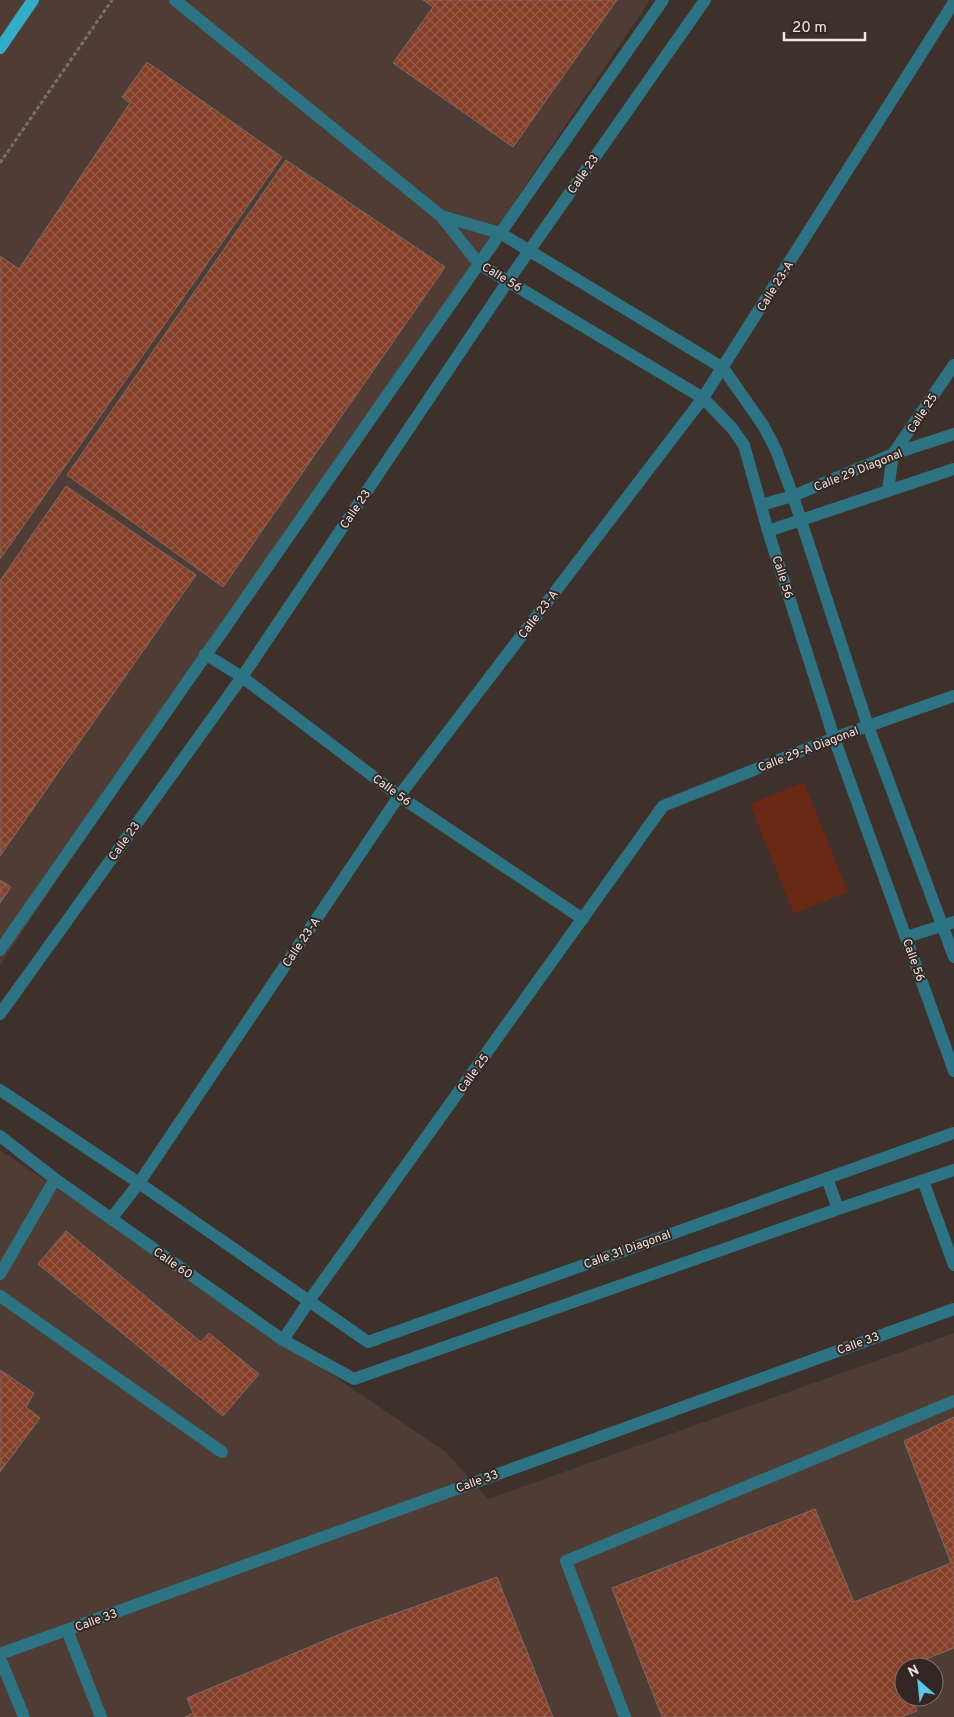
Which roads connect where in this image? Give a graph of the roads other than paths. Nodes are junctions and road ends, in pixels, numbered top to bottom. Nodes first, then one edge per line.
1 (33, 0) edge
2 (175, 0) edge
3 (663, 0) edge
4 (706, 0) edge
5 (954, 2) edge
6 (0, 48) edge
7 (441, 216) junction
8 (500, 233) junction
9 (529, 251) junction
10 (479, 264) junction
11 (508, 281) junction
12 (954, 366) edge
13 (723, 368) junction
14 (703, 398) junction
15 (954, 434) edge
16 (893, 454) junction
17 (954, 469) edge
18 (888, 490) junction
19 (793, 496) junction
20 (761, 505) junction
21 (800, 519) junction
22 (768, 530) junction
23 (205, 654) junction
24 (242, 676) junction
25 (954, 696) edge
26 (868, 726) junction
27 (834, 738) junction
28 (399, 796) junction
29 (663, 806) joint
30 (584, 919) junction
31 (948, 924) edge
32 (906, 937) junction
33 (0, 950) edge
34 (954, 957) edge
35 (0, 1014) edge
36 (954, 1071) edge
37 (0, 1090) edge
38 (954, 1133) edge
39 (0, 1136) edge
40 (954, 1170) edge
41 (827, 1178) junction
42 (55, 1179) junction
43 (923, 1181) junction
44 (139, 1183) junction
45 (838, 1209) junction
46 (111, 1219) junction
47 (954, 1265) edge
48 (0, 1274) edge
49 (0, 1296) edge
50 (309, 1301) junction
51 (954, 1309) edge
52 (283, 1340) junction
53 (954, 1402) edge
54 (222, 1452) dead end
55 (66, 1630) junction
56 (0, 1656) edge
57 (24, 1717) edge
58 (101, 1717) edge
59 (625, 1717) edge

1 - 6 main road
2 - 7 street, Calle 56
3 - 8 street
4 - 9 street, Calle 23
5 - 13 street, Calle 23-A
7 - 8 street, Calle 56
7 - 10 street, Calle 56
8 - 9 street, Calle 56
8 - 10 street
9 - 11 street, Calle 23
9 - 13 street, Calle 56
10 - 11 street, Calle 56
10 - 23 street
11 - 14 street, Calle 56
11 - 24 street, Calle 23
12 - 16 street, Calle 25
13 - 14 street, Calle 23-A
13 - 19 street, Calle 56
14 - 20 street, Calle 56
14 - 28 street, Calle 23-A
15 - 16 street, Calle 29 Diagonal
16 - 18 street, Calle 25
16 - 19 street, Calle 29 Diagonal
17 - 18 street, Calle 29 Diagonal
18 - 21 street, Calle 29 Diagonal
19 - 20 street, Calle 29 Diagonal
19 - 21 street, Calle 56
20 - 22 street, Calle 56
21 - 22 street, Calle 29 Diagonal
21 - 26 street, Calle 56
22 - 27 street, Calle 56
23 - 24 street, Calle 56
23 - 33 street
24 - 28 street, Calle 56
24 - 35 street, Calle 23
25 - 26 street, Calle 29-A Diagonal
26 - 27 street, Calle 29-A Diagonal
26 - 31 street, Calle 56
27 - 29 street, Calle 29-A Diagonal
27 - 32 street, Calle 56
28 - 30 street, Calle 56
28 - 44 street, Calle 23-A
29 - 30 street, Calle 25
30 - 50 street, Calle 25
31 - 32 street
31 - 34 street, Calle 56
32 - 36 street, Calle 56
37 - 44 street
38 - 41 street, Calle 31 Diagonal
39 - 42 street, Calle 60
40 - 43 street
41 - 45 street
41 - 50 street, Calle 31 Diagonal
42 - 46 street, Calle 60
42 - 48 street
43 - 45 street
43 - 47 street
44 - 46 street, Calle 23-A
44 - 50 street
45 - 52 street, Calle 60
46 - 52 street, Calle 60
49 - 54 street
50 - 52 street, Calle 25
51 - 55 street, Calle 33
53 - 59 street
55 - 56 street, Calle 33
55 - 58 street
56 - 57 street

